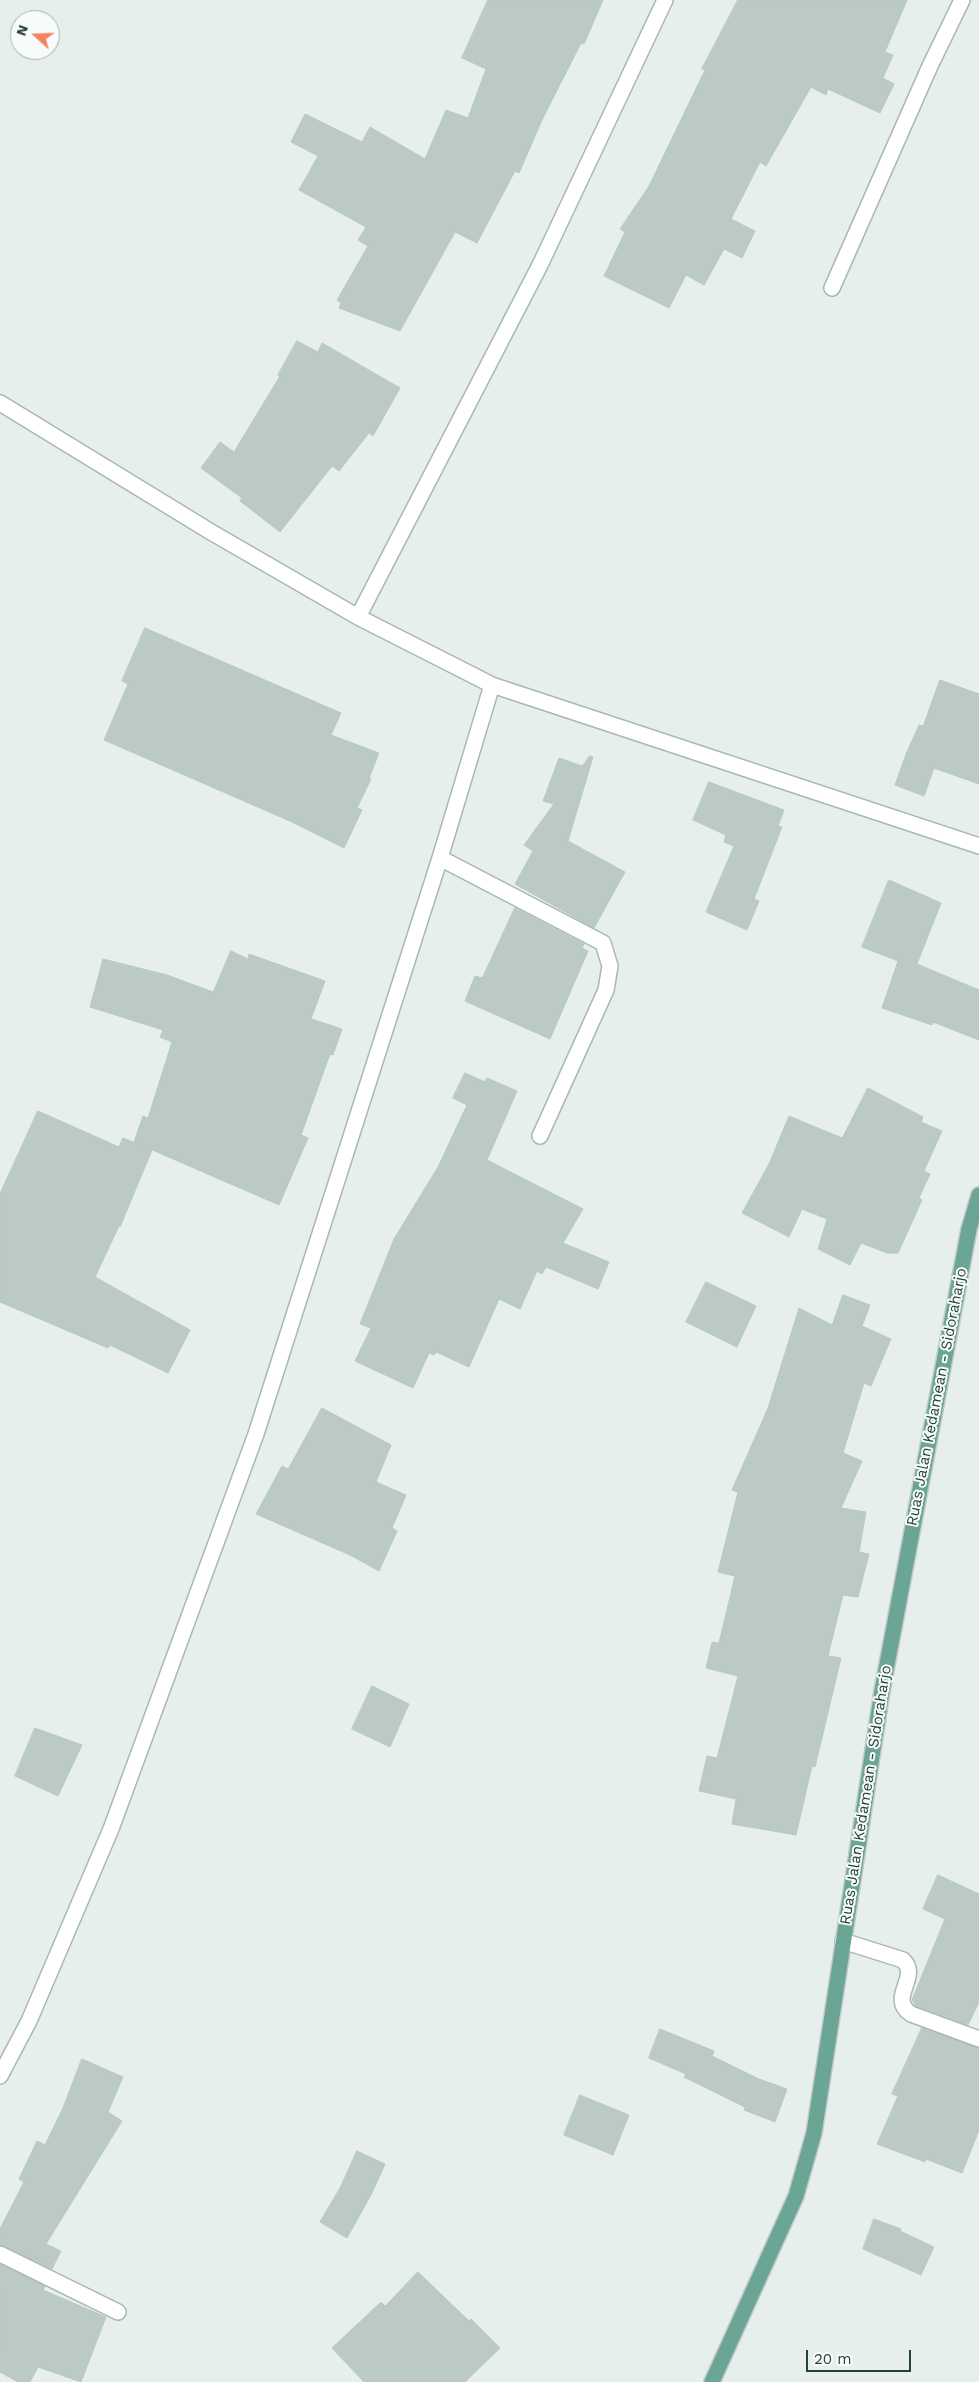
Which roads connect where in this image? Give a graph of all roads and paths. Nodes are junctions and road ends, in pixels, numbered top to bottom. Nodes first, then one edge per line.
1 (665, 0) edge
2 (962, 0) edge
3 (832, 288) dead end
4 (0, 403) edge
5 (358, 617) junction
6 (492, 685) junction
7 (979, 846) edge
8 (440, 858) junction
9 (540, 1136) dead end
10 (979, 1194) edge
11 (842, 1941) junction
12 (979, 2039) edge
13 (0, 2076) edge
14 (0, 2254) edge
15 (118, 2312) dead end
16 (712, 2382) edge

1 - 5 street
2 - 3 street
4 - 5 street
5 - 6 street
6 - 7 street
6 - 8 street
8 - 9 street
8 - 13 street
10 - 11 main road, Ruas Jalan Kedamean - Sidoraharjo
11 - 12 street
11 - 16 main road, Ruas Jalan Kedamean - Sidoraharjo
14 - 15 street

